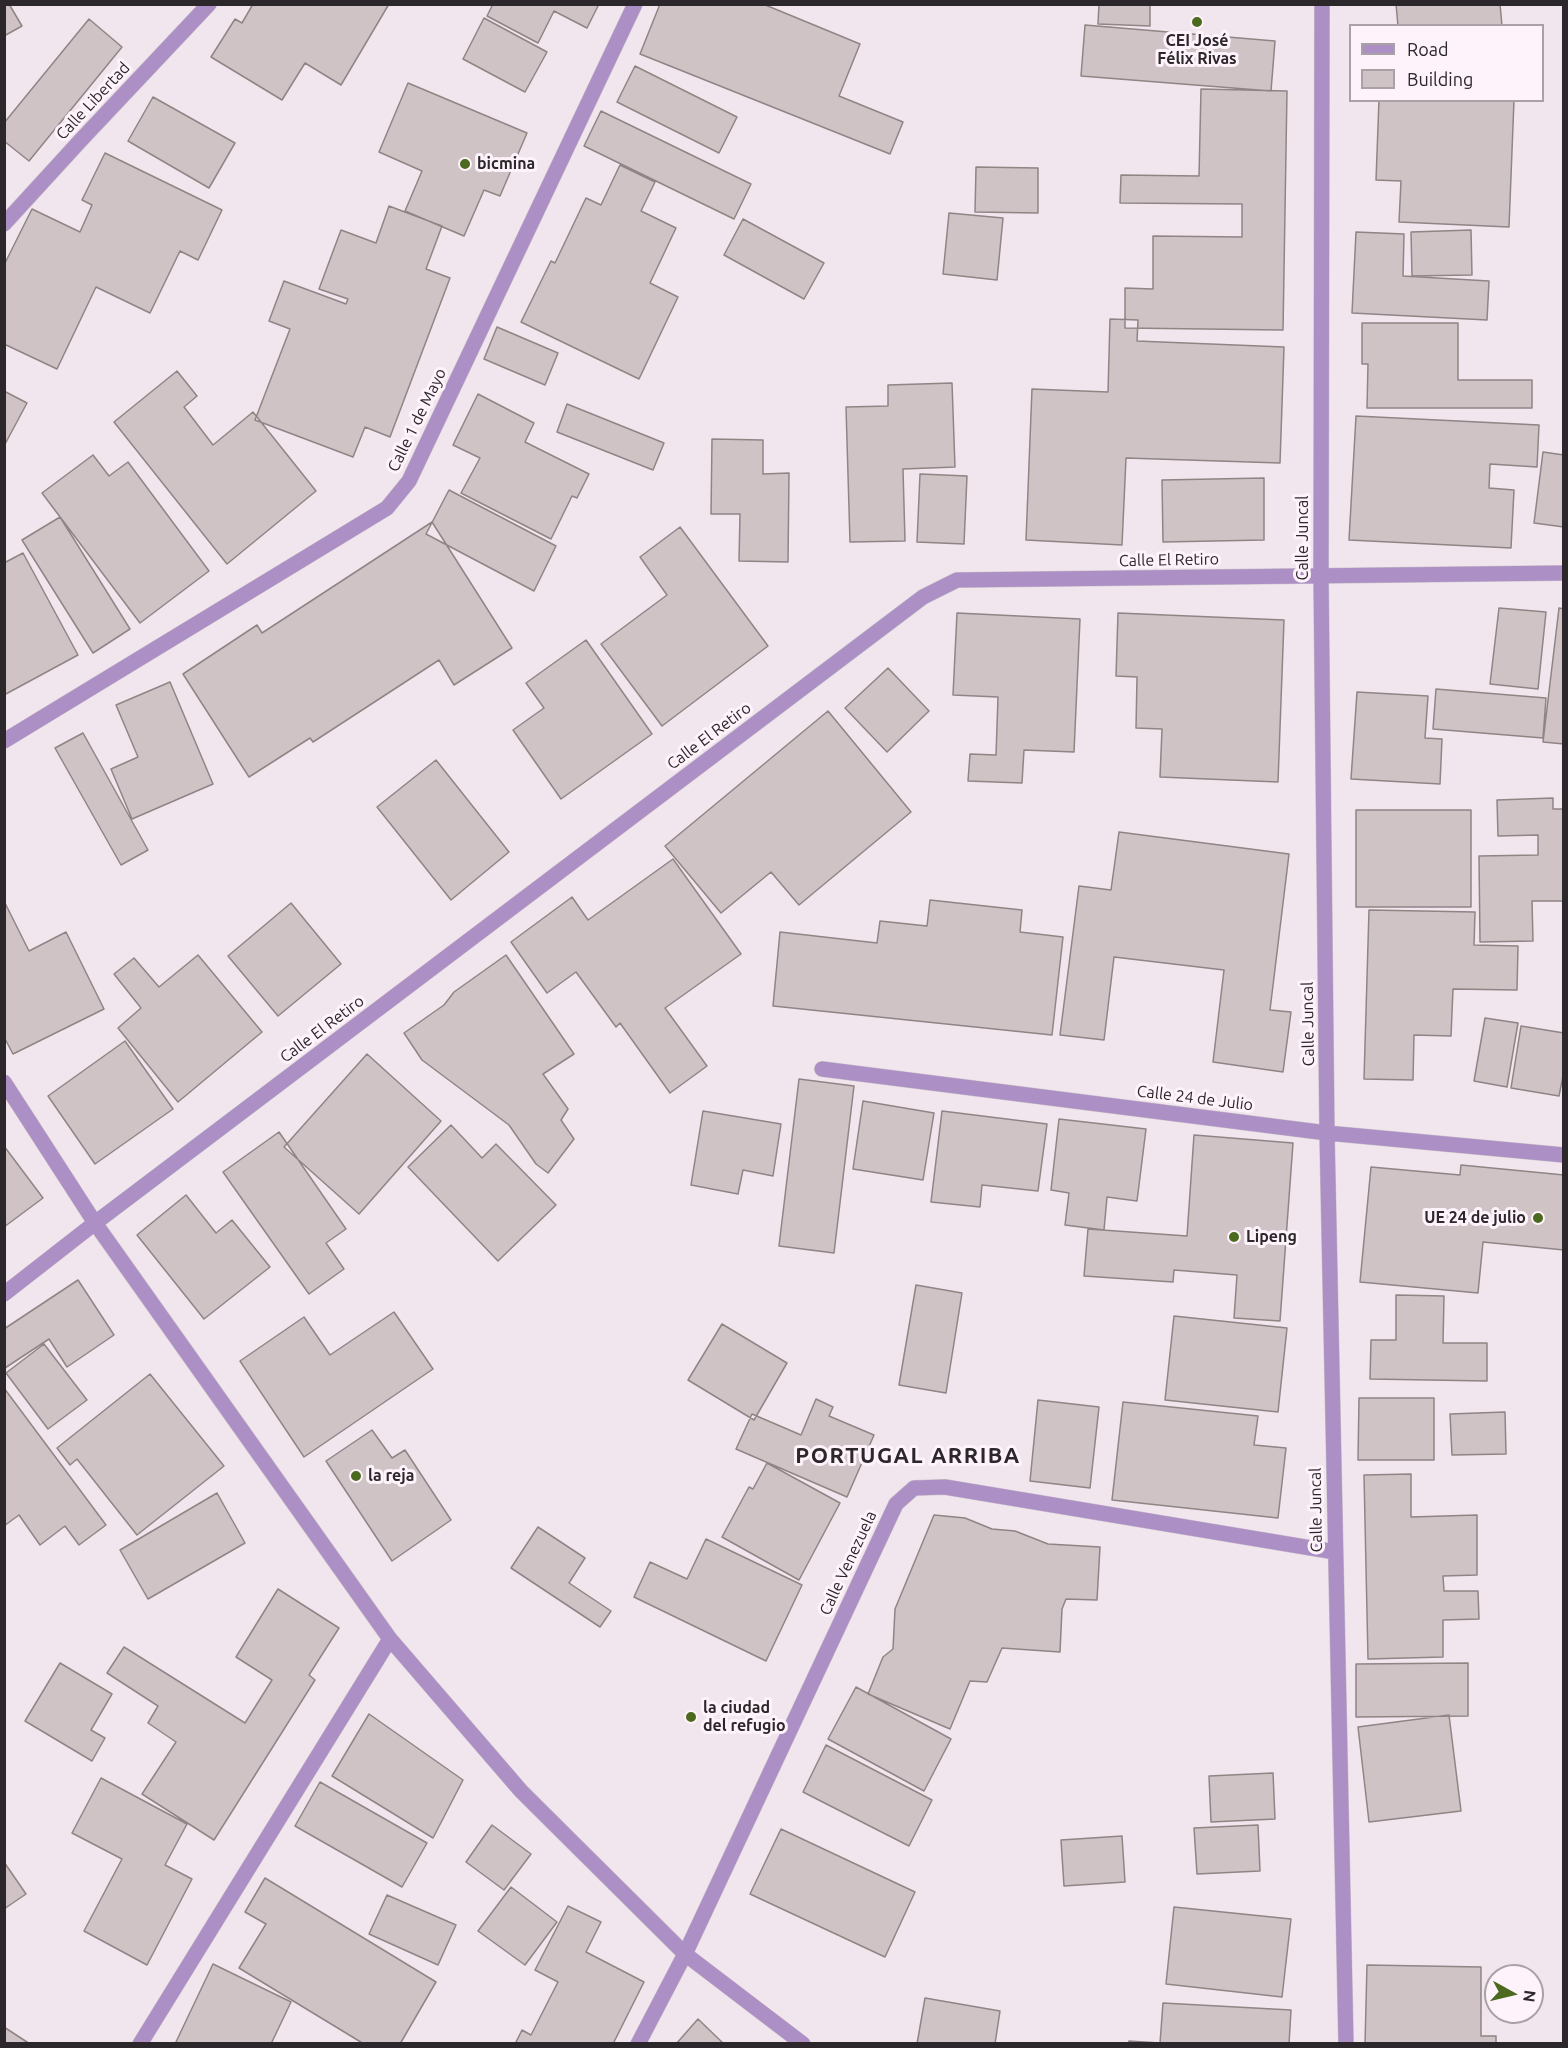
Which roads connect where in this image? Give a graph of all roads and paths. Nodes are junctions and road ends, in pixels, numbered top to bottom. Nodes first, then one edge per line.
1 (209, 4) edge
2 (635, 4) edge
3 (1322, 4) edge
4 (4, 224) edge
5 (1563, 573) edge
6 (1321, 576) junction
7 (4, 741) edge
8 (822, 1069) dead end
9 (4, 1082) edge
10 (1327, 1133) junction
11 (1563, 1155) edge
12 (95, 1223) junction
13 (4, 1294) edge
14 (1335, 1552) junction
15 (390, 1639) junction
16 (685, 1954) junction
17 (140, 2043) edge
18 (638, 2043) edge
19 (803, 2043) edge
20 (1346, 2043) edge

1 - 4 street, Calle Libertad
2 - 7 street, Calle 1 de Mayo
3 - 6 street, Calle Juncal
5 - 6 street, Calle El Retiro
6 - 10 street, Calle Juncal
6 - 12 street, Calle El Retiro
8 - 10 street, Calle 24 de Julio
9 - 12 street
10 - 11 street, Calle 24 de Julio
10 - 14 street, Calle Juncal
12 - 13 street, Calle El Retiro
12 - 15 street
14 - 16 street, Calle Venezuela
14 - 20 street, Calle Juncal
15 - 16 street
15 - 17 street
16 - 18 street, Calle Venezuela
16 - 19 street

